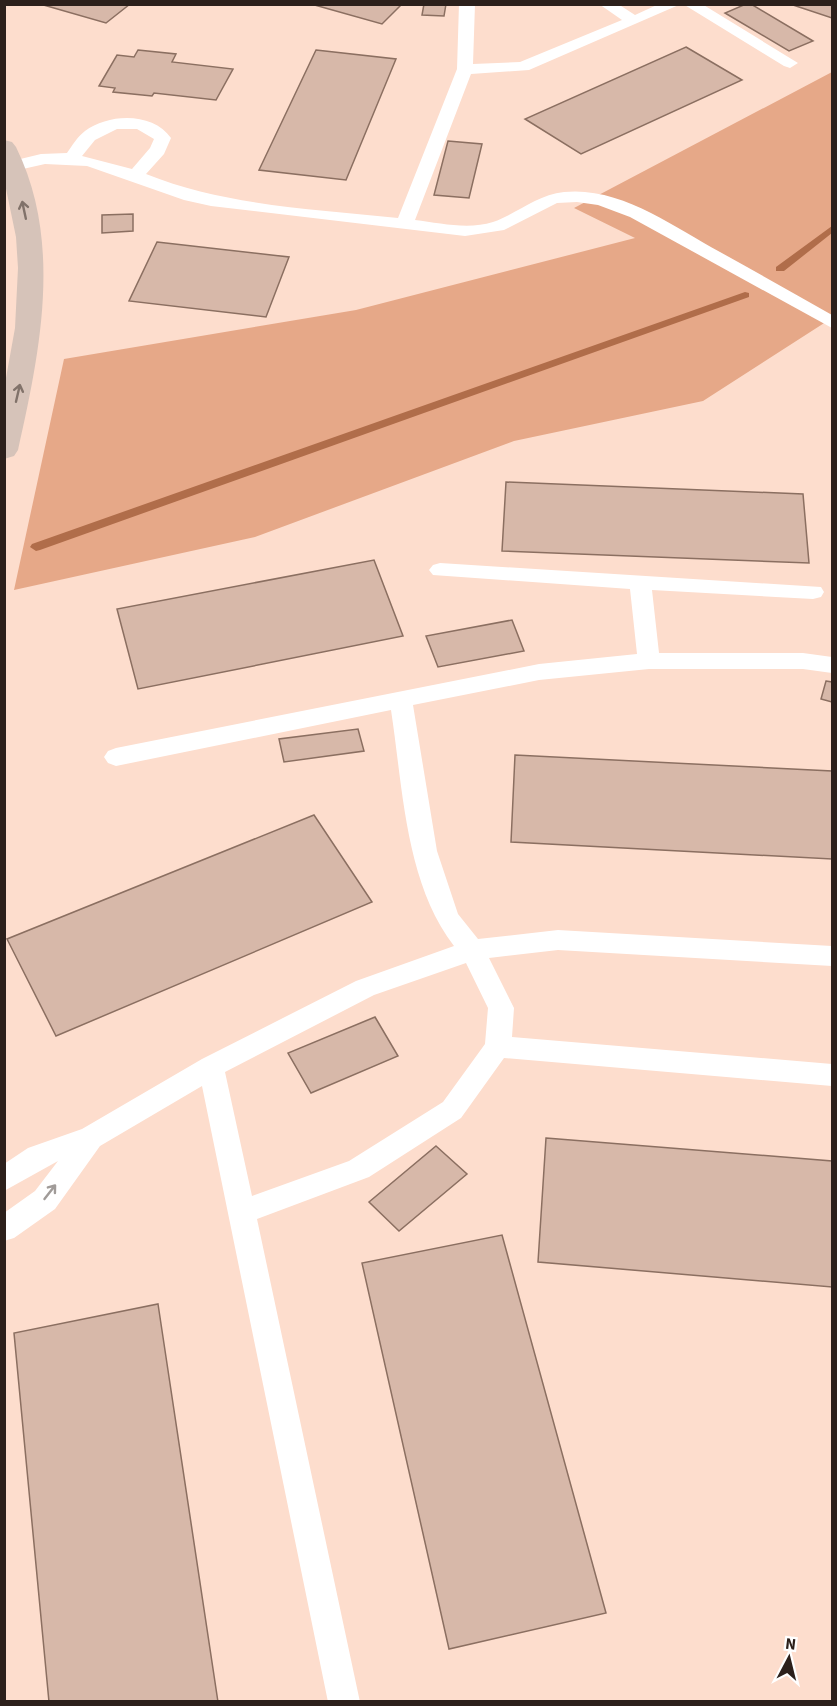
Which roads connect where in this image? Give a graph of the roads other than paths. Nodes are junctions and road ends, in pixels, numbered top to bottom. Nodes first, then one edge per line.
1 (467, 4) edge
2 (606, 4) edge
3 (674, 4) edge
4 (690, 4) edge
5 (634, 21) junction
6 (790, 63) dead end
7 (465, 69) junction
8 (9, 156) edge
9 (71, 159) junction
10 (134, 177) junction
11 (405, 224) junction
12 (832, 322) edge
13 (4, 450) edge
14 (440, 570) dead end
15 (640, 582) junction
16 (813, 592) dead end
17 (649, 661) junction
18 (832, 665) edge
19 (401, 700) junction
20 (116, 757) dead end
21 (472, 951) junction
22 (832, 956) edge
23 (498, 1047) junction
24 (211, 1067) junction
25 (832, 1075) edge
26 (91, 1138) junction
27 (4, 1179) edge
28 (242, 1212) junction
29 (5, 1228) edge
30 (344, 1701) edge

1 - 7 lane
2 - 5 lane
3 - 5 lane
4 - 6 lane
5 - 7 lane
7 - 11 lane
8 - 9 lane
13 -> 8 main road
9 - 10 lane
9 - 10 lane
10 - 11 lane
11 - 12 lane
14 - 15 lane
15 - 16 lane
15 - 17 lane
17 - 18 lane
17 - 19 lane
19 - 20 lane
19 - 21 lane
21 - 22 lane
21 - 23 lane
21 - 24 lane
23 - 25 lane
23 - 28 lane
24 - 26 lane
24 - 28 lane
26 - 27 lane
29 -> 26 lane
28 - 30 lane

